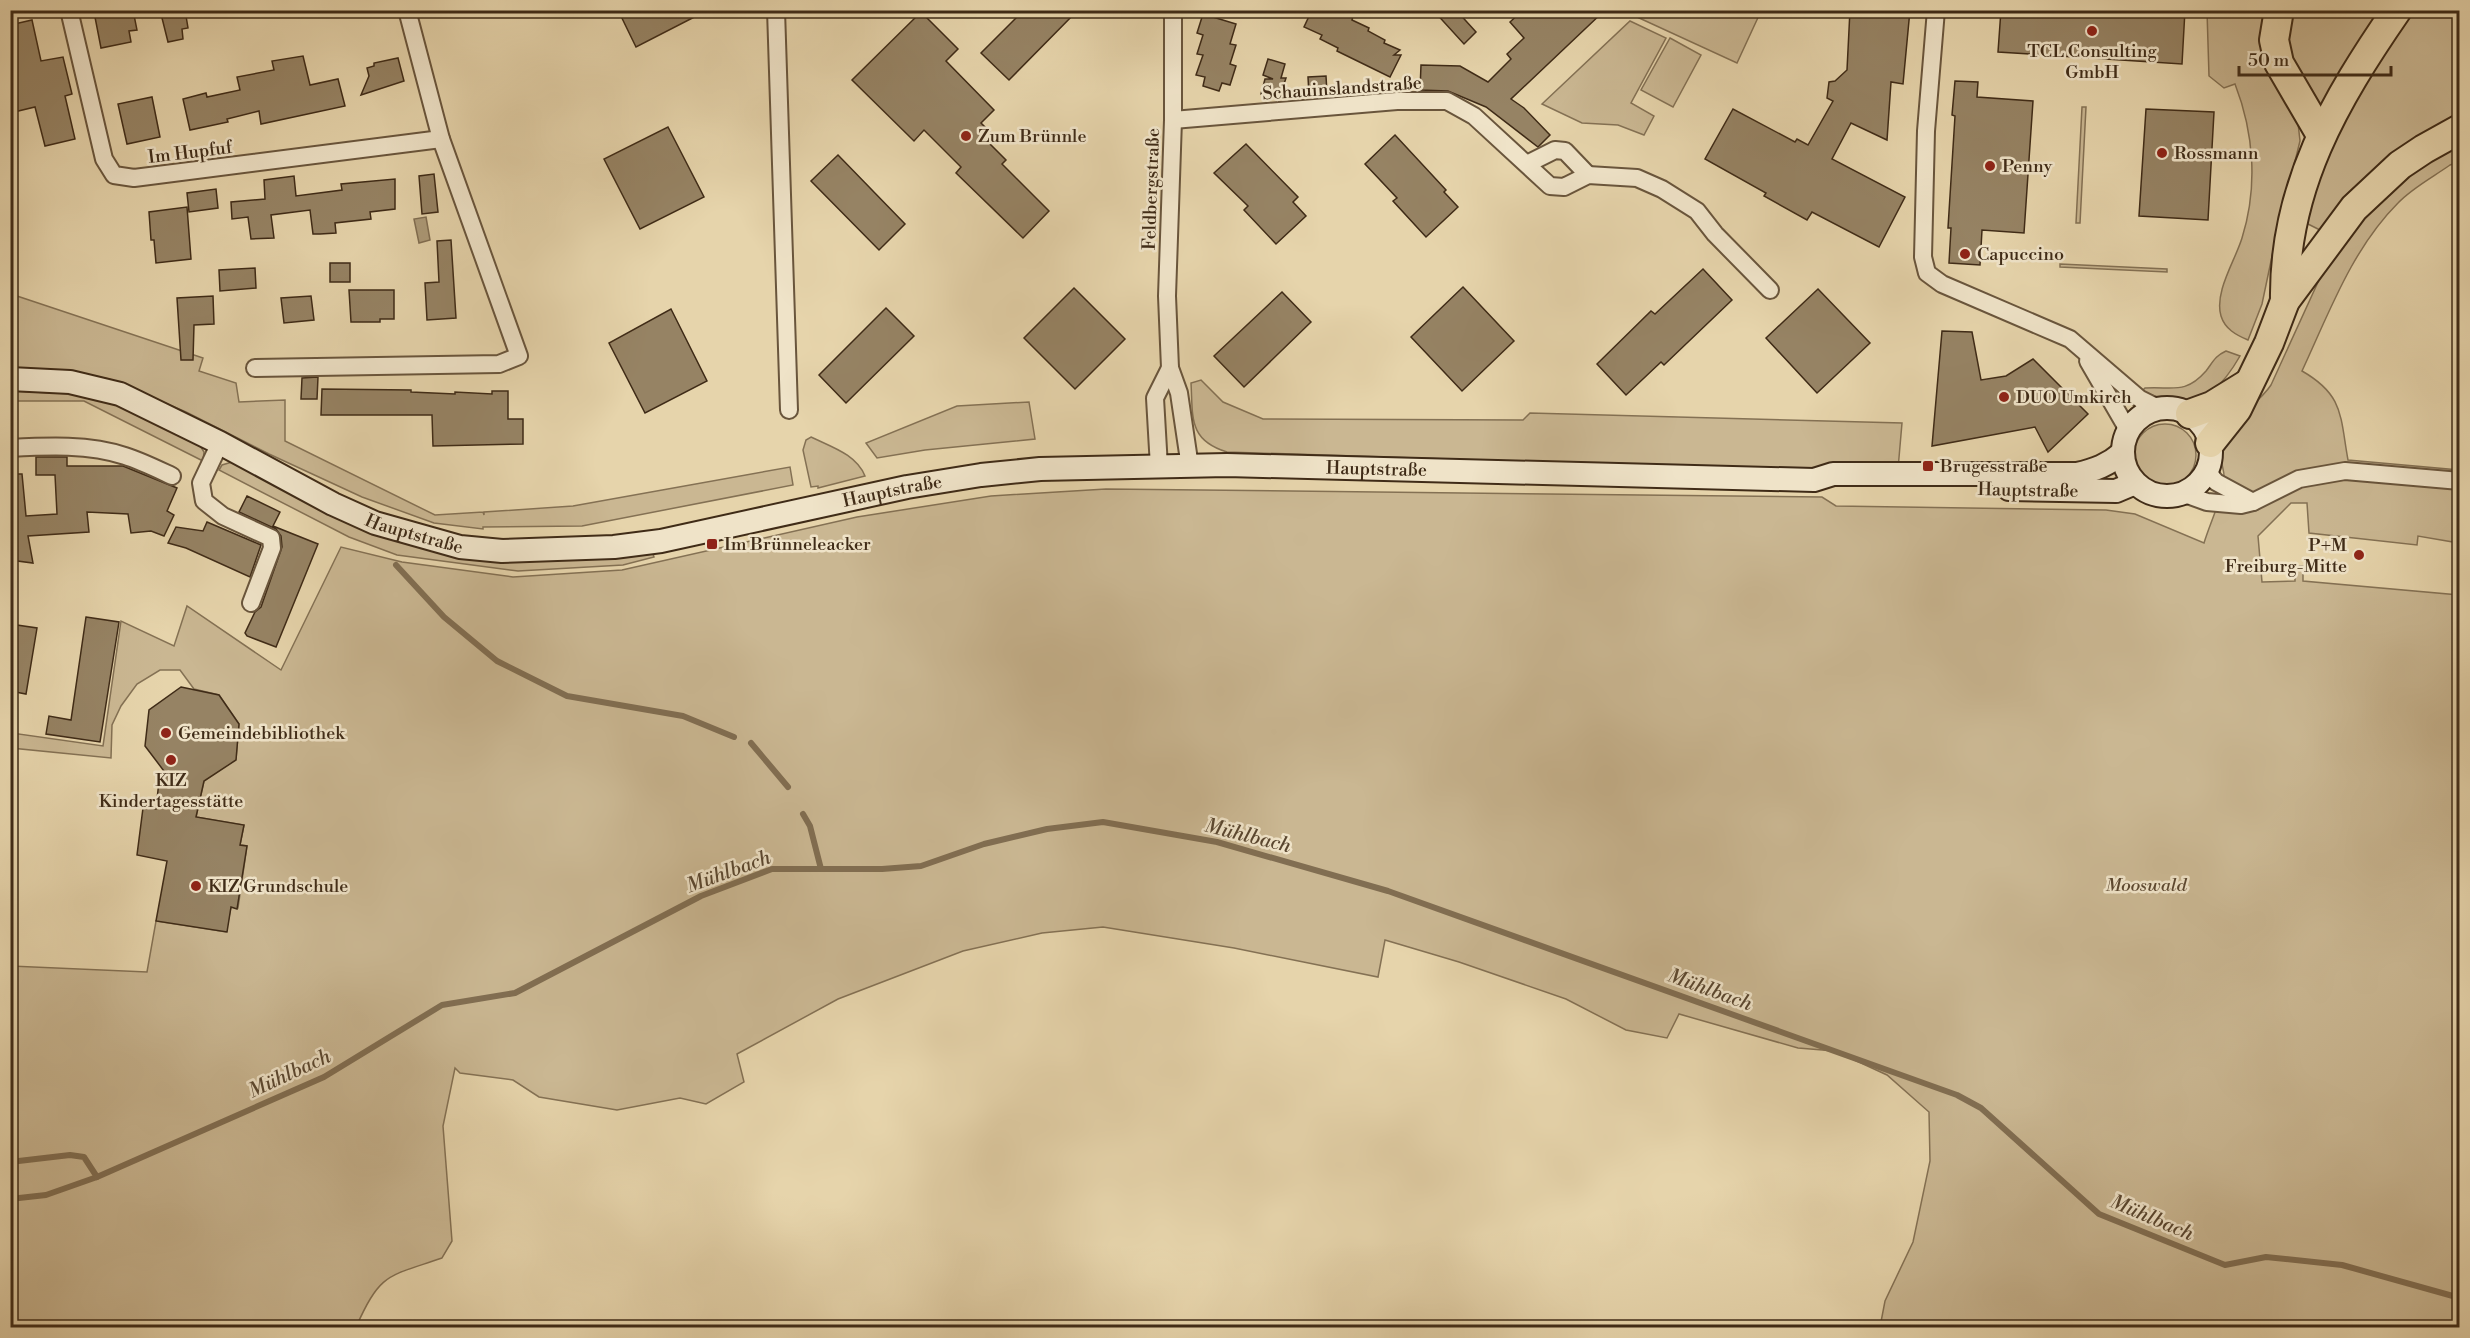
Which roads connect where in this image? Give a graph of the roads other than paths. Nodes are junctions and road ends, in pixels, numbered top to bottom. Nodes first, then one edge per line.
1 (69, 10) edge
2 (407, 10) edge
3 (776, 10) edge
4 (1173, 10) edge
5 (1936, 10) edge
6 (2279, 10) edge
7 (2397, 10) edge
8 (1173, 120) junction
9 (2460, 129) edge
10 (2321, 135) junction
11 (441, 139) junction
12 (1527, 164) junction
13 (1588, 175) junction
14 (1770, 290) dead end
15 (2285, 301) junction
16 (2081, 350) junction
17 (255, 368) dead end
18 (1170, 368) junction
19 (10, 379) edge
20 (2247, 384) junction
21 (2158, 408) junction
22 (789, 410) dead end
23 (2190, 414) junction
24 (2128, 430) junction
25 (220, 443) junction
26 (2210, 443) junction
27 (10, 448) edge
28 (2122, 453) junction
29 (1190, 466) junction
30 (1159, 467) junction
31 (2207, 471) junction
32 (172, 476) dead end
33 (1814, 480) junction
34 (2460, 481) edge
35 (2135, 483) junction
36 (2182, 493) junction
37 (2253, 502) junction
38 (251, 603) dead end

1 - 11 street, Im Hupfuf
2 - 11 street
3 - 22 street
4 - 8 street, Feldbergstraße
5 - 16 street
6 - 10 highway
7 - 10 highway
8 - 12 street, Schauinslandstraße
8 - 18 street, Feldbergstraße
9 - 15 highway
10 - 15 highway
11 - 17 street
12 - 13 street, Schauinslandstraße
12 - 13 street
13 - 14 street, Schauinslandstraße
15 - 20 highway
16 - 21 street
16 - 24 street
18 - 29 street, Feldbergstraße
18 - 30 street, Feldbergstraße
19 - 25 street, Hauptstraße
20 - 23 highway
20 - 26 highway
21 - 23 street
21 - 24 street
23 - 26 street
24 - 28 street
25 - 30 street, Hauptstraße
25 - 38 street
26 - 31 street
27 - 32 street
28 - 33 street, Hauptstraße
28 - 35 street
29 - 30 street, Hauptstraße
29 - 33 street, Hauptstraße
31 - 36 street
31 - 37 street
33 - 35 street, Hauptstraße
34 - 37 street
35 - 36 street
36 - 37 street

